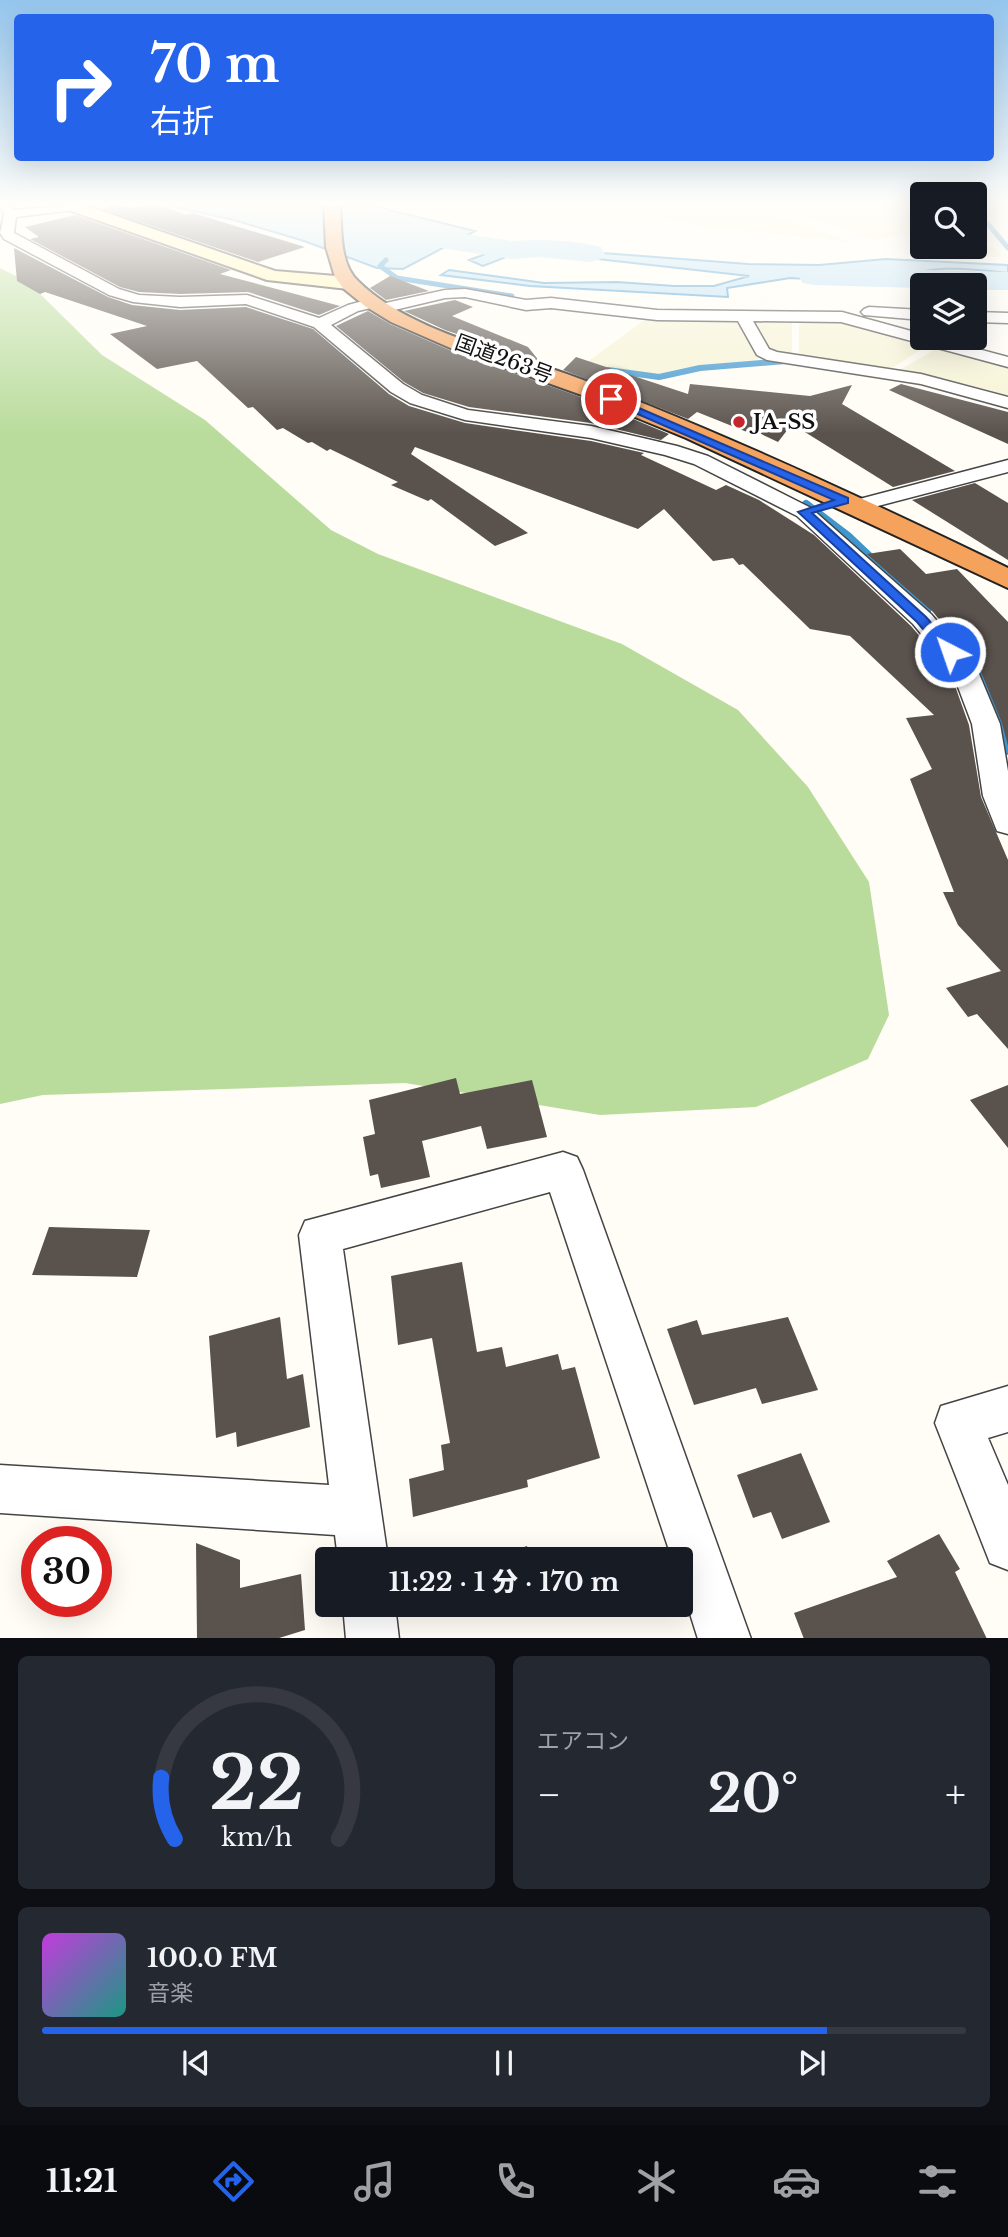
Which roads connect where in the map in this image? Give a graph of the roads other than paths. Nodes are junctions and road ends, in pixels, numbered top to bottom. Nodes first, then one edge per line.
1 (94, 281) edge
2 (350, 281) edge
3 (648, 298) dead end
4 (674, 299) dead end
5 (551, 303) junction
6 (378, 306) junction
7 (910, 314) edge
8 (743, 316) junction
9 (987, 317) edge
10 (1008, 318) edge
11 (320, 324) junction
12 (1008, 362) edge
13 (1008, 403) edge
14 (1008, 466) edge
15 (832, 506) junction
16 (1008, 579) edge
17 (1008, 824) edge
18 (1008, 1409) edge
19 (0, 1489) edge
20 (357, 1512) junction
21 (1008, 1545) edge
22 (361, 1547) edge
23 (370, 1617) edge
24 (373, 1638) edge
25 (725, 1638) edge

1 - 11 street
2 - 6 highway, 国道263号
3 - 5 street
4 - 7 street
5 - 6 street
5 - 8 street
6 - 11 street
6 - 15 highway, 国道263号
8 - 12 street
8 - 13 street
9 - 10 street
11 - 15 street
14 - 15 street
15 - 16 highway, 国道263号
15 - 17 street
18 - 21 street
19 - 20 street
20 - 22 street
20 - 25 street
23 - 24 street

